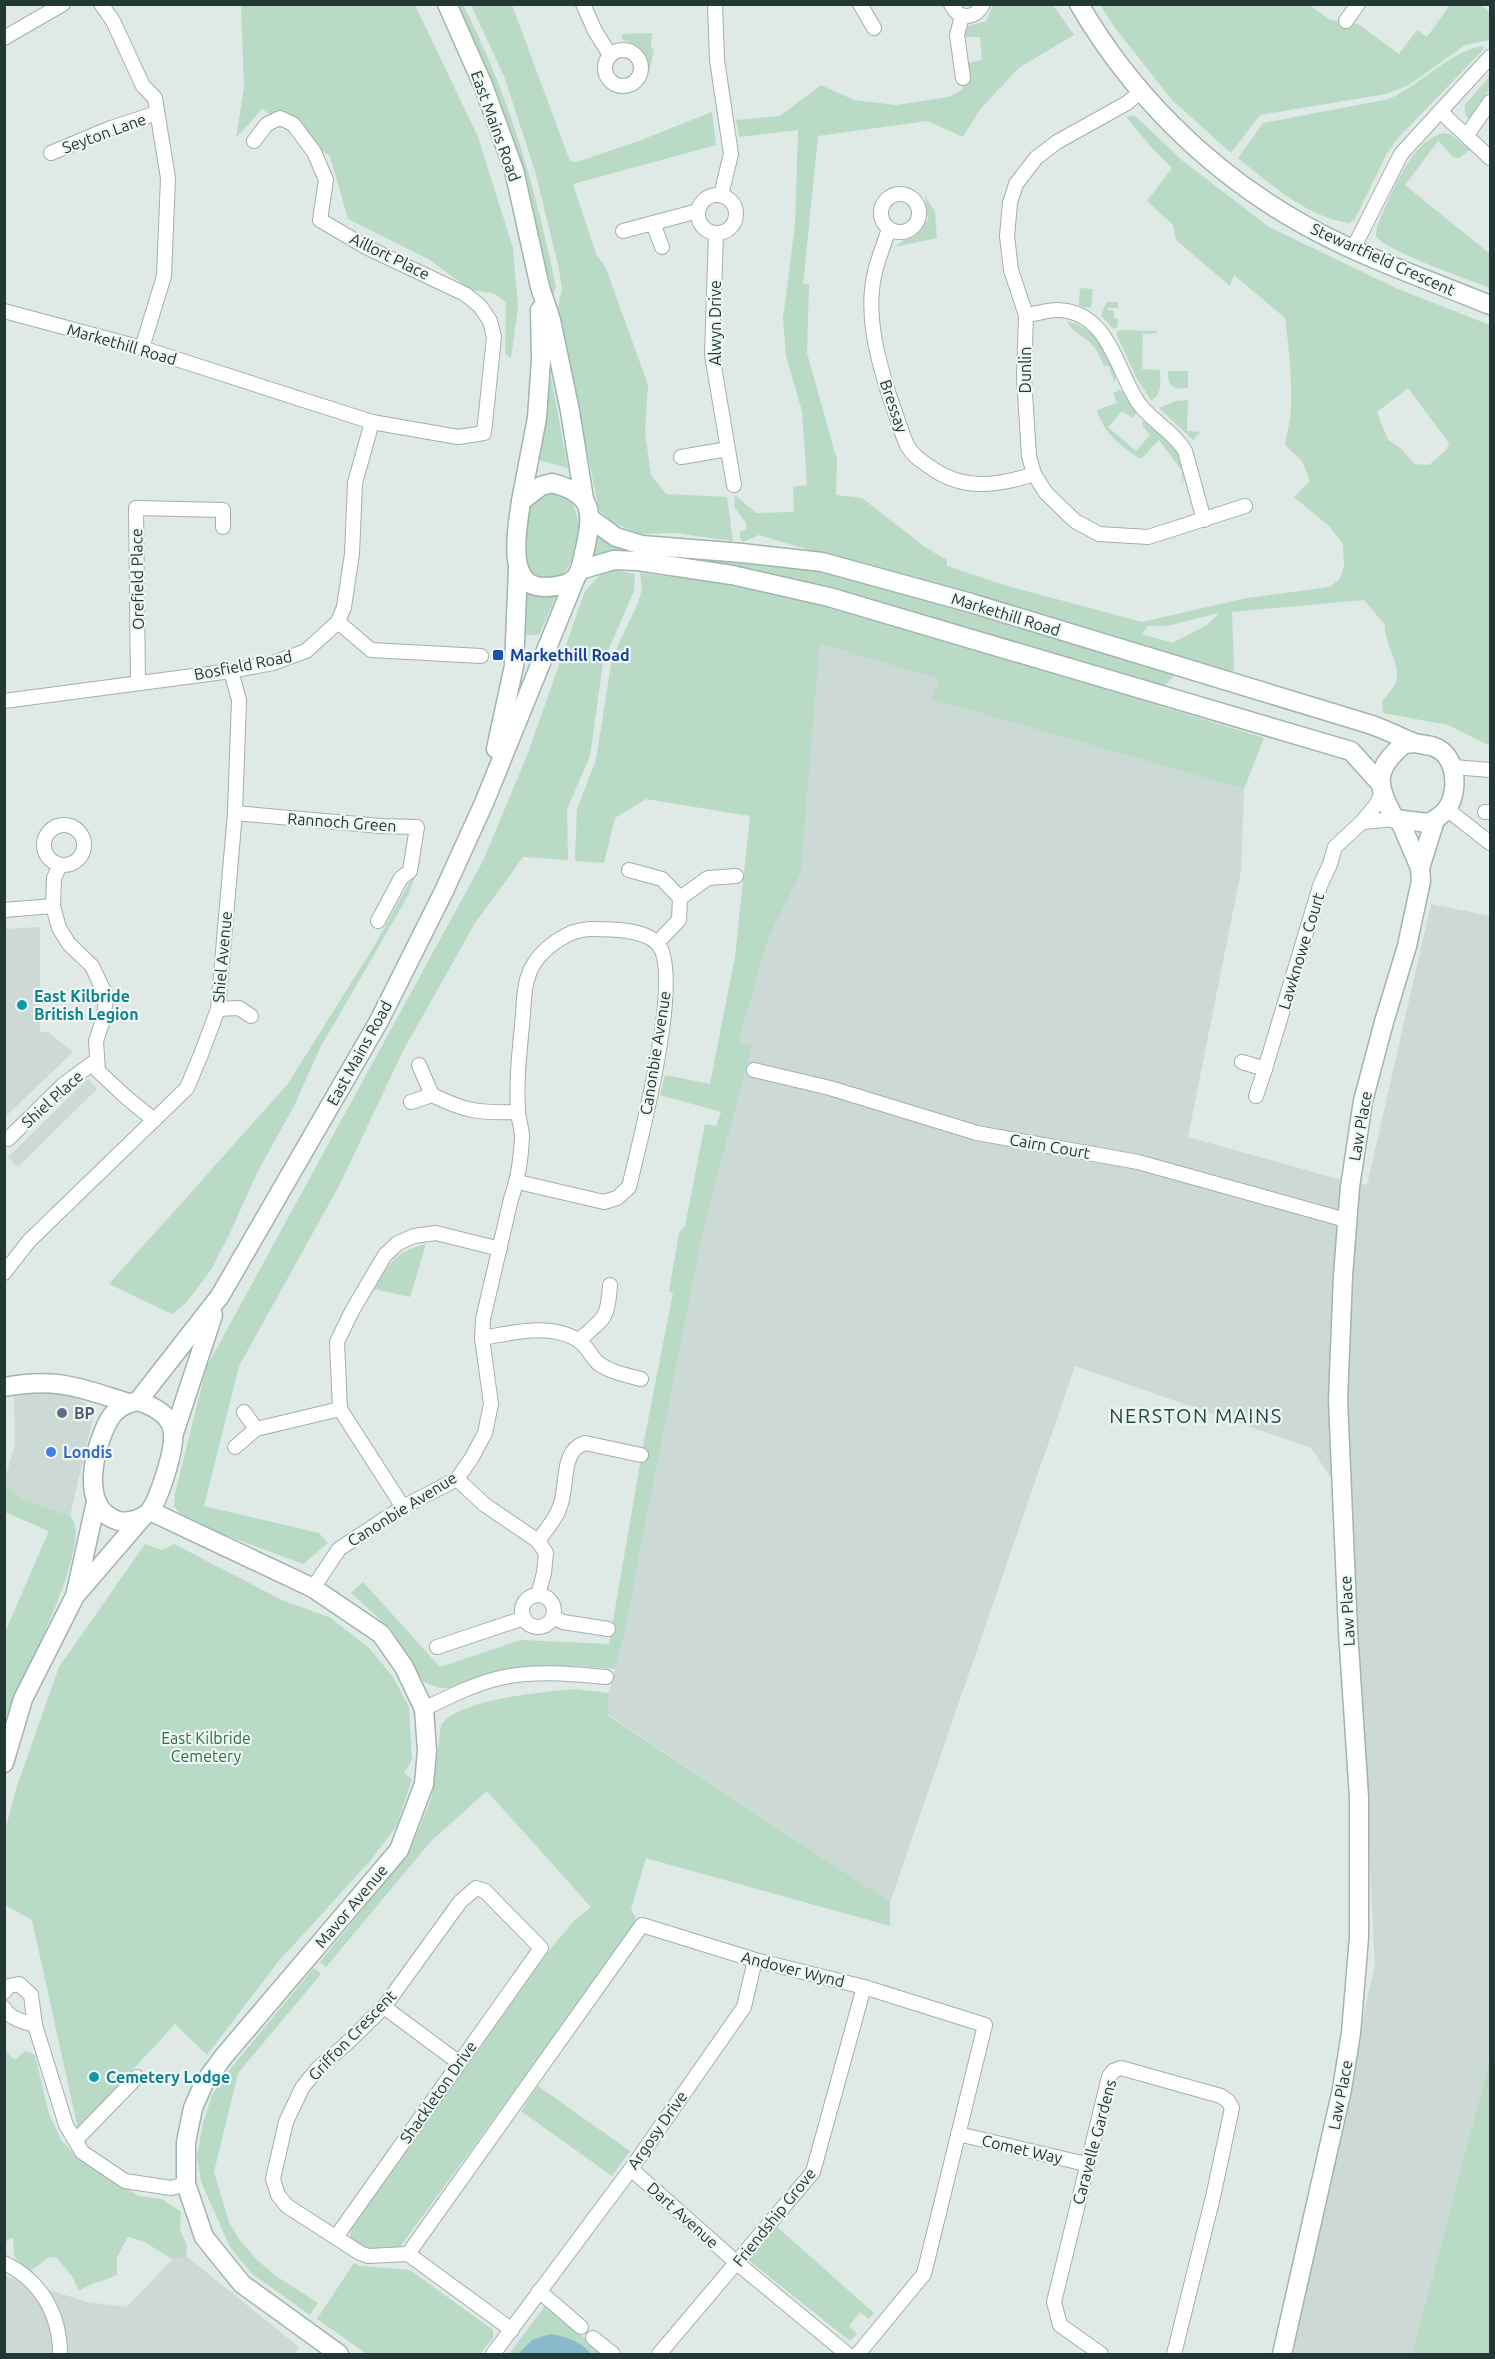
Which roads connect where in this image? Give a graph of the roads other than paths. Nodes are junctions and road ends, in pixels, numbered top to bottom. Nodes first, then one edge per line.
1 (63, 4) edge
2 (101, 4) edge
3 (447, 4) edge
4 (582, 4) edge
5 (715, 4) edge
6 (860, 4) edge
7 (951, 4) edge
8 (983, 4) edge
9 (1079, 4) edge
10 (1358, 4) edge
11 (962, 16) junction
12 (1346, 21) dead end
13 (874, 28) dead end
14 (4, 38) edge
15 (610, 55) dead end
16 (1491, 57) edge
17 (963, 78) dead end
18 (1140, 92) junction
19 (1491, 102) edge
20 (1441, 112) junction
21 (157, 113) junction
22 (1467, 135) junction
23 (254, 141) dead end
24 (51, 153) dead end
25 (1491, 158) edge
26 (721, 195) junction
27 (698, 211) junction
28 (653, 223) junction
29 (889, 229) dead end
30 (623, 231) dead end
31 (716, 233) junction
32 (662, 247) dead end
33 (1353, 249) junction
34 (540, 287) junction
35 (1491, 305) edge
36 (4, 311) edge
37 (1026, 315) junction
38 (142, 348) junction
39 (372, 422) junction
40 (484, 433) joint
41 (728, 449) junction
42 (681, 457) dead end
43 (1034, 474) junction
44 (734, 485) dead end
45 (584, 499) junction
46 (521, 501) junction
47 (1245, 506) dead end
48 (591, 519) junction
49 (1204, 520) junction
50 (223, 527) dead end
51 (518, 569) junction
52 (577, 574) junction
53 (338, 622) junction
54 (481, 656) dead end
55 (231, 671) junction
56 (138, 682) junction
57 (1290, 700) junction
58 (4, 701) edge
59 (1282, 730) junction
60 (1415, 743) junction
61 (1453, 767) junction
62 (1491, 771) edge
63 (1381, 788) junction
64 (484, 803) junction
65 (235, 813) junction
66 (1441, 815) junction
67 (1397, 820) junction
68 (1362, 822) junction
69 (1491, 843) edge
70 (60, 865) dead end
71 (1420, 868) junction
72 (629, 870) dead end
73 (736, 876) dead end
74 (680, 898) junction
75 (53, 906) junction
76 (4, 910) edge
77 (378, 921) dead end
78 (657, 943) junction
79 (218, 1009) junction
80 (251, 1016) dead end
81 (98, 1060) junction
82 (1242, 1062) dead end
83 (419, 1065) dead end
84 (1265, 1069) junction
85 (754, 1070) dead end
86 (432, 1095) junction
87 (1256, 1096) dead end
88 (411, 1102) dead end
89 (518, 1112) junction
90 (154, 1120) junction
91 (8, 1139) dead end
92 (518, 1182) junction
93 (1346, 1220) junction
94 (500, 1249) junction
95 (4, 1273) edge
96 (610, 1285) dead end
97 (220, 1296) junction
98 (482, 1338) junction
99 (579, 1340) junction
100 (640, 1379) dead end
101 (4, 1387) edge
102 (134, 1402) junction
103 (340, 1409) junction
104 (244, 1412) dead end
105 (256, 1429) junction
106 (174, 1432) junction
107 (235, 1447) dead end
108 (640, 1455) dead end
109 (457, 1479) junction
110 (96, 1502) junction
111 (403, 1507) junction
112 (146, 1514) junction
113 (538, 1541) junction
114 (313, 1588) junction
115 (538, 1595) junction
116 (75, 1596) junction
117 (553, 1617) junction
118 (524, 1618) junction
119 (608, 1629) dead end
120 (437, 1647) dead end
121 (606, 1677) dead end
122 (424, 1709) junction
123 (4, 1762) edge
124 (541, 1948) joint
125 (755, 1960) junction
126 (864, 1987) junction
127 (4, 1992) edge
128 (384, 2007) junction
129 (4, 2008) edge
130 (35, 2025) junction
131 (458, 2062) junction
132 (137, 2077) dead end
133 (958, 2134) junction
134 (76, 2140) junction
135 (1086, 2164) junction
136 (631, 2169) junction
137 (186, 2184) junction
138 (336, 2237) junction
139 (408, 2254) junction
140 (4, 2263) edge
141 (737, 2263) junction
142 (539, 2291) junction
143 (581, 2327) dead end
144 (512, 2330) junction
145 (593, 2338) dead end
146 (60, 2355) edge
147 (339, 2355) edge
148 (494, 2355) edge
149 (613, 2355) edge
150 (659, 2355) edge
151 (846, 2355) edge
152 (858, 2355) edge
153 (1101, 2355) edge
154 (1174, 2355) edge
155 (1282, 2355) edge

1 - 14 street
2 - 21 street
3 - 34 street, East Mains Road
4 - 15 street
5 - 26 street
6 - 13 street
7 - 11 street
8 - 11 street
9 - 18 street, Stewartfield Crescent
10 - 12 street
11 - 17 street
16 - 20 street
18 - 33 street, Stewartfield Crescent
18 - 37 street, Dunlin
19 - 22 street
20 - 22 street
20 - 33 street
21 - 24 street, Seyton Lane
21 - 38 street
22 - 25 street
23 - 40 street, Aillort Place
26 - 27 street
26 - 31 street
27 - 28 street
27 - 31 street
28 - 30 street
28 - 32 street
29 - 43 street, Bressay
31 - 41 street, Alwyn Drive
33 - 35 street, Stewartfield Crescent
34 - 45 street, East Mains Road
34 - 46 street, East Mains Road
36 - 38 street, Markethill Road
37 - 43 street, Dunlin
37 - 49 street
38 - 39 street, Markethill Road
39 - 40 street, Markethill Road
39 - 53 street
41 - 42 street
41 - 44 street, Alwyn Drive
43 - 49 street, Dunlin
45 - 46 street
45 - 48 street
46 - 51 street
47 - 49 street, Dunlin
48 - 52 street
48 - 57 street, Markethill Road
50 - 56 street, Orefield Place
51 - 52 street
51 - 64 street, East Mains Road
52 - 59 street, Markethill Road
52 - 64 street, East Mains Road
53 - 54 street
53 - 55 street, Bosfield Road
55 - 56 street, Bosfield Road
55 - 65 street, Shiel Avenue
56 - 58 street, Bosfield Road
57 - 59 street
57 - 60 street, Markethill Road
59 - 63 street, Markethill Road
60 - 61 street
60 - 63 street
61 - 62 street
61 - 66 street
63 - 67 street
63 - 68 street, Lawknowe Court
64 - 97 street, East Mains Road
65 - 77 street, Rannoch Green
65 - 79 street, Shiel Avenue
66 - 67 street
66 - 69 street
66 - 71 street, Law Place
67 - 68 street
67 - 71 street, Law Place
68 - 84 street, Lawknowe Court
70 - 75 street, Shiel Place
71 - 93 street, Law Place
72 - 74 street
73 - 74 street
74 - 78 street
75 - 76 street
75 - 81 street, Shiel Place
78 - 89 street, Canonbie Avenue
78 - 92 street, Canonbie Avenue
79 - 80 street
79 - 90 street, Shiel Avenue
81 - 90 street, Shiel Place
81 - 91 street, Shiel Place
82 - 84 street
83 - 86 street
84 - 87 street, Lawknowe Court
85 - 93 street, Cairn Court
86 - 88 street
86 - 89 street
89 - 92 street, Canonbie Avenue
90 - 95 street, Shiel Avenue
92 - 94 street, Canonbie Avenue
93 - 155 street, Law Place
94 - 98 street, Canonbie Avenue
94 - 103 street
96 - 99 street
97 - 102 street, East Mains Road
97 - 106 street, East Mains Road
98 - 99 street
98 - 109 street, Canonbie Avenue
99 - 100 street
101 - 102 street
102 - 106 street
102 - 110 street
103 - 105 street
103 - 111 street
104 - 105 street
105 - 107 street
106 - 112 street
108 - 113 street
109 - 111 street, Canonbie Avenue
109 - 113 street
110 - 112 street
110 - 116 street
111 - 114 street, Canonbie Avenue
112 - 114 street, Mavor Avenue
112 - 116 street
113 - 115 street
114 - 122 street, Mavor Avenue
115 - 117 street
115 - 118 street
116 - 123 street
117 - 118 street
117 - 119 street
118 - 120 street
121 - 122 street
122 - 137 street, Mavor Avenue
124 - 128 street, Griffon Crescent
124 - 131 street, Shackleton Drive
125 - 126 street, Andover Wynd
125 - 136 street, Argosy Drive
125 - 139 street, Andover Wynd
126 - 133 street, Andover Wynd
126 - 141 street, Friendship Grove
127 - 130 street
128 - 131 street
128 - 138 street, Griffon Crescent
129 - 130 street
130 - 134 street
131 - 138 street, Shackleton Drive
132 - 134 street
133 - 135 street, Comet Way
133 - 152 street, Andover Wynd
134 - 137 street
135 - 153 street, Caravelle Gardens
135 - 154 street, Caravelle Gardens
136 - 141 street, Dart Avenue
136 - 142 street, Argosy Drive
137 - 147 street, Mavor Avenue
138 - 139 street, Griffon Crescent
139 - 144 street
140 - 146 street
141 - 150 street, Friendship Grove
141 - 151 street, Dart Avenue
142 - 143 street
142 - 144 street, Argosy Drive
144 - 148 street, Argosy Drive
145 - 149 street

